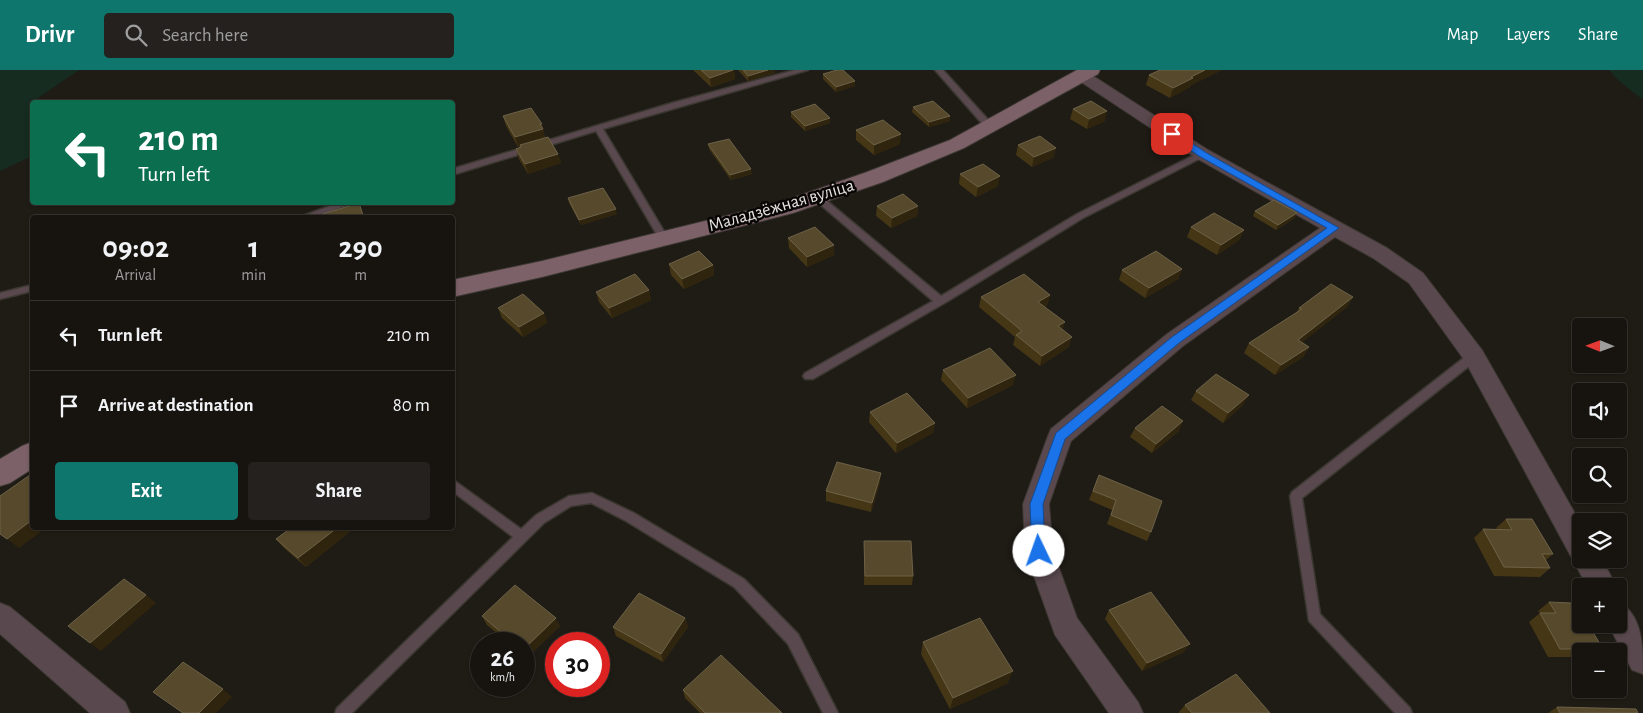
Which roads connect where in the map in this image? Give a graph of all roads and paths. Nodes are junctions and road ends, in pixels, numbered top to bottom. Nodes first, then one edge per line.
1 (804, 70) edge
2 (939, 70) edge
3 (1086, 72) edge
4 (990, 126) junction
5 (598, 128) junction
6 (1202, 154) junction
7 (455, 171) edge
8 (817, 197) junction
9 (342, 205) edge
10 (311, 215) edge
11 (1334, 228) junction
12 (662, 238) junction
13 (30, 288) edge
14 (455, 288) edge
15 (0, 296) edge
16 (940, 301) junction
17 (1474, 356) junction
18 (808, 376) dead end
19 (30, 455) edge
20 (0, 474) edge
21 (455, 486) edge
22 (1572, 533) edge
23 (522, 537) junction
24 (0, 616) edge
25 (1627, 631) edge
26 (1643, 660) edge
27 (114, 713) edge
28 (342, 713) edge
29 (831, 713) edge
30 (1127, 713) edge
31 (1405, 713) edge

1 - 5 lane
2 - 4 lane
3 - 4 street, Маладзёжная вуліца
3 - 6 street
4 - 8 street, Маладзёжная вуліца
5 - 7 lane
5 - 12 lane
6 - 11 street
6 - 16 lane
8 - 12 street, Маладзёжная вуліца
8 - 16 lane
9 - 10 lane
11 - 17 street
11 - 30 street
12 - 14 street, Маладзёжная вуліца
13 - 15 lane
16 - 18 lane
17 - 22 street
17 - 31 lane
19 - 20 street
21 - 23 lane
23 - 28 lane
23 - 29 lane
24 - 27 street
25 - 26 street

